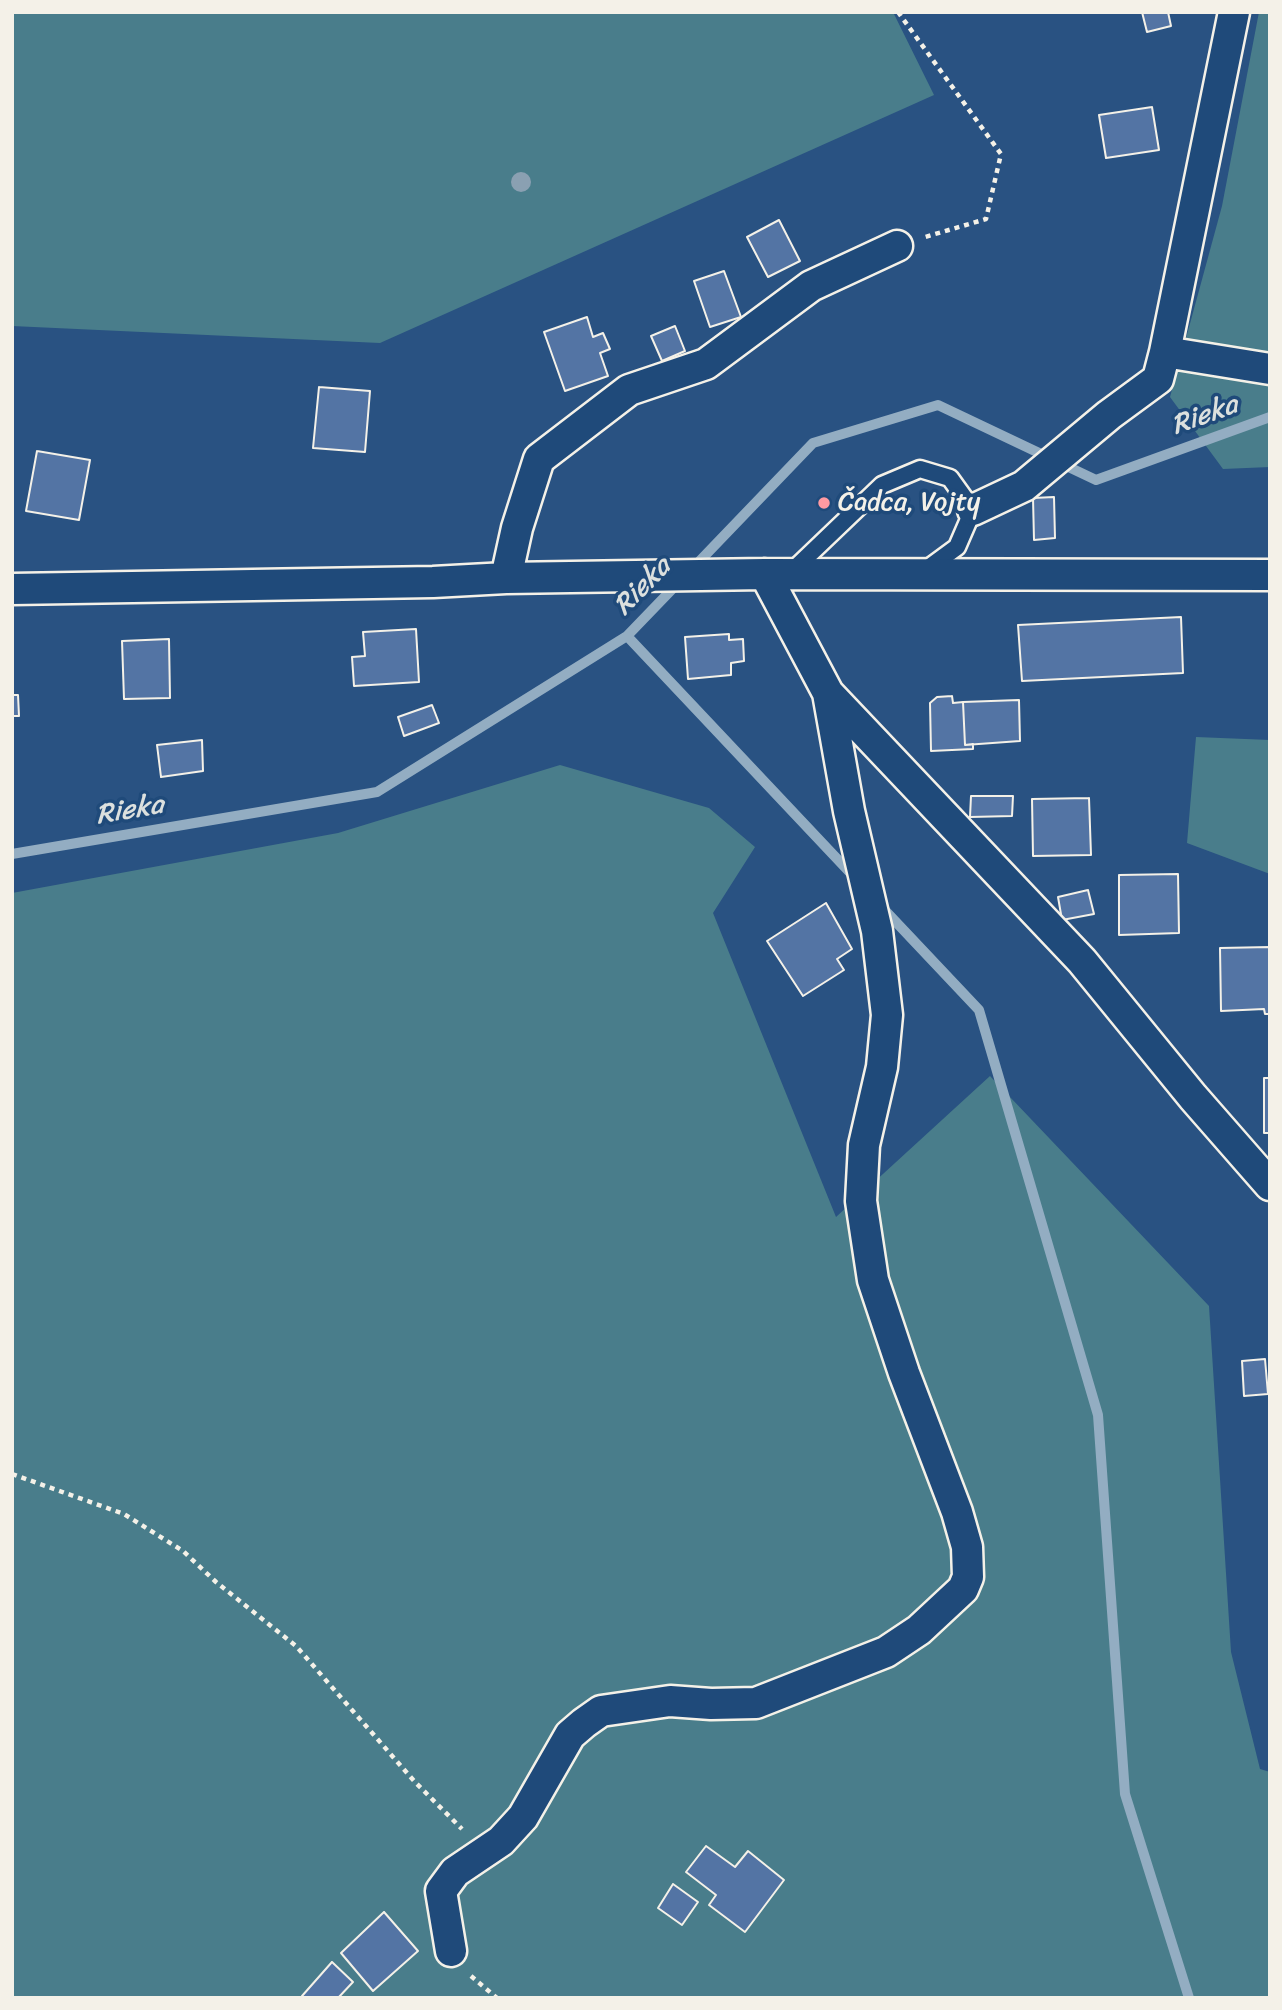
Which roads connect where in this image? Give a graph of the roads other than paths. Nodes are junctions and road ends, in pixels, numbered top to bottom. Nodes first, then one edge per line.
1 (1234, 12) edge
2 (897, 246) road end
3 (1165, 352) junction
4 (1270, 369) edge
5 (973, 510) junction
6 (777, 574) junction
7 (1270, 575) edge
8 (918, 576) junction
9 (506, 578) junction
10 (12, 589) edge
11 (828, 693) junction
12 (1270, 1185) edge
13 (451, 1951) dead end

1 - 3 street
2 - 9 street
3 - 4 street
3 - 5 street
5 - 6 lane
5 - 8 lane
6 - 8 street
6 - 9 street
6 - 11 street
7 - 8 street
9 - 10 street
11 - 12 street
11 - 13 street

